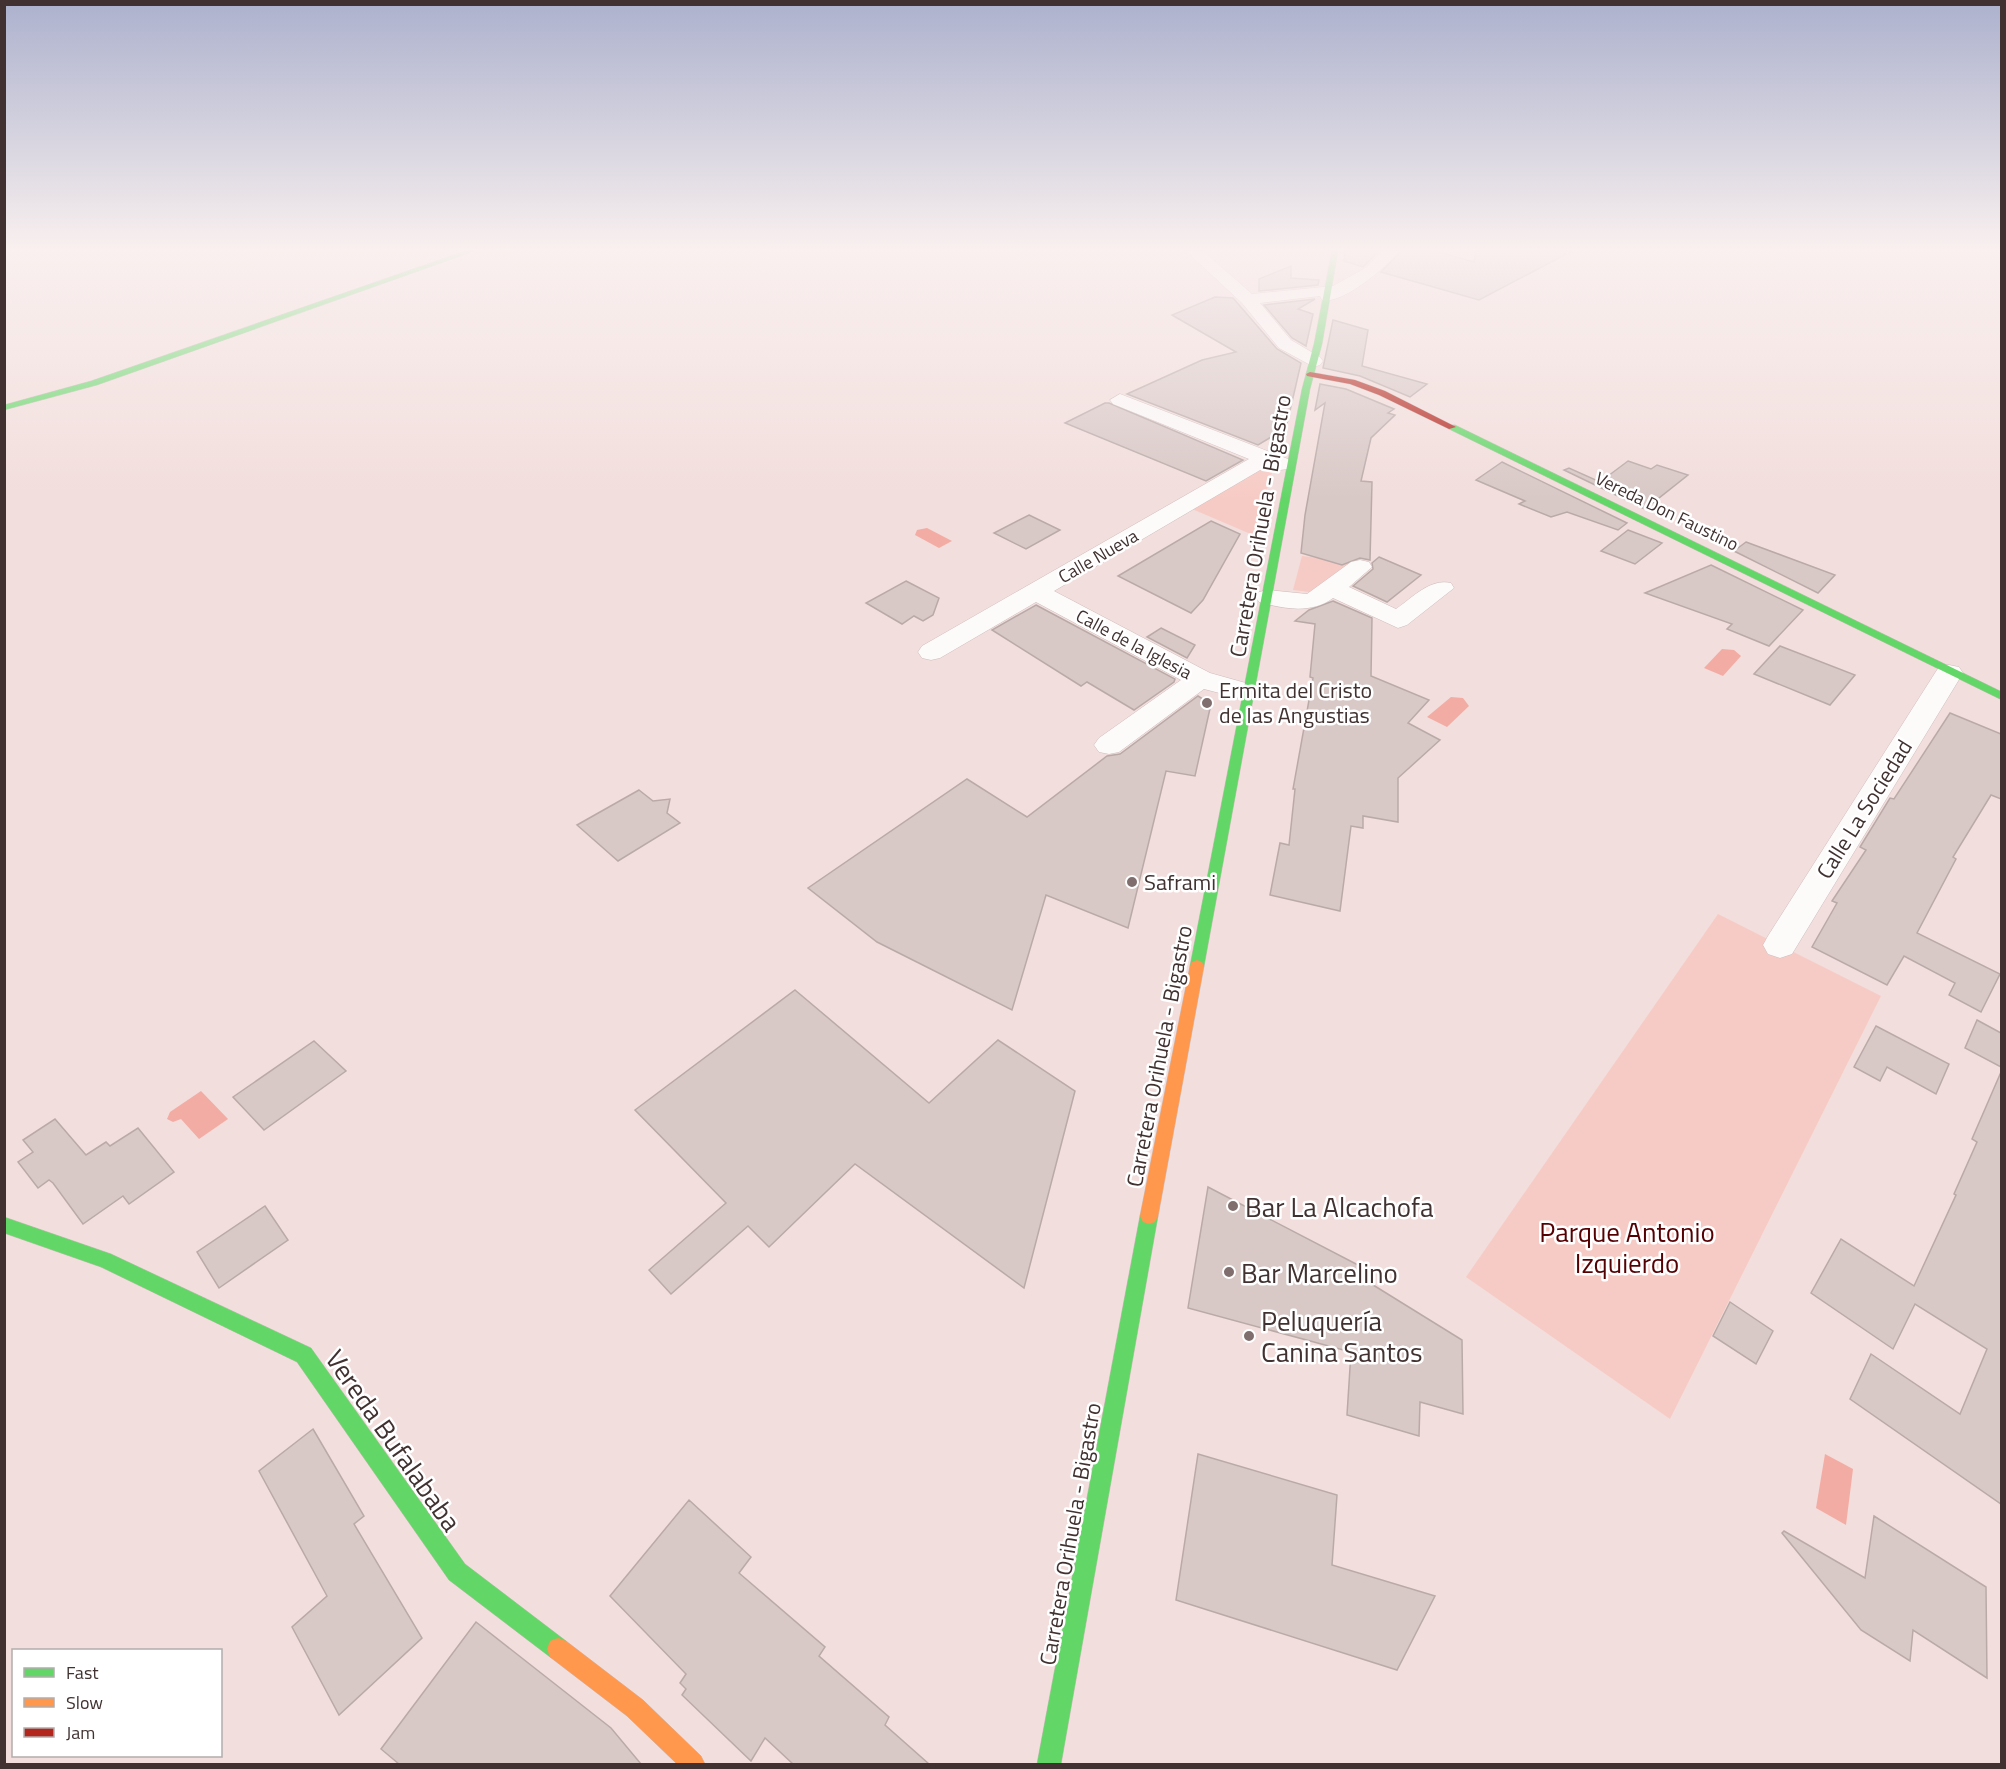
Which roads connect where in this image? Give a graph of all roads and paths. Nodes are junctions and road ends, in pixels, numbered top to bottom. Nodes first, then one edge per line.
1 (236, 334) edge
2 (1275, 334) edge
3 (1319, 334) edge
4 (1312, 367) junction
5 (1120, 400) dead end
6 (4, 408) edge
7 (1264, 459) junction
8 (1293, 469) junction
9 (1360, 567) dead end
10 (1331, 588) junction
11 (1442, 588) dead end
12 (1037, 592) junction
13 (1268, 597) junction
14 (931, 652) dead end
15 (1949, 673) junction
16 (1200, 679) junction
17 (1250, 693) junction
18 (2001, 697) edge
19 (1109, 745) dead end
20 (1780, 945) dead end
21 (4, 1225) edge
22 (693, 1764) edge
23 (1049, 1764) edge

1 - 6 street
2 - 4 street
3 - 4 street, Carretera Orihuela - Bigastro
4 - 8 street, Carretera Orihuela - Bigastro
4 - 15 street, Vereda Don Faustino
5 - 7 street
7 - 8 street
7 - 12 street, Calle Nueva
8 - 13 street, Carretera Orihuela - Bigastro
9 - 10 street
10 - 11 street
10 - 13 street
12 - 14 street, Calle Nueva
12 - 16 street, Calle de la Iglesia
13 - 17 street, Carretera Orihuela - Bigastro
15 - 18 street, Vereda Don Faustino
15 - 20 street, Calle La Sociedad
16 - 17 street, Calle de la Iglesia
16 - 19 street, Calle de la Iglesia
17 - 23 street, Carretera Orihuela - Bigastro
21 - 22 street, Vereda Bufalababa

